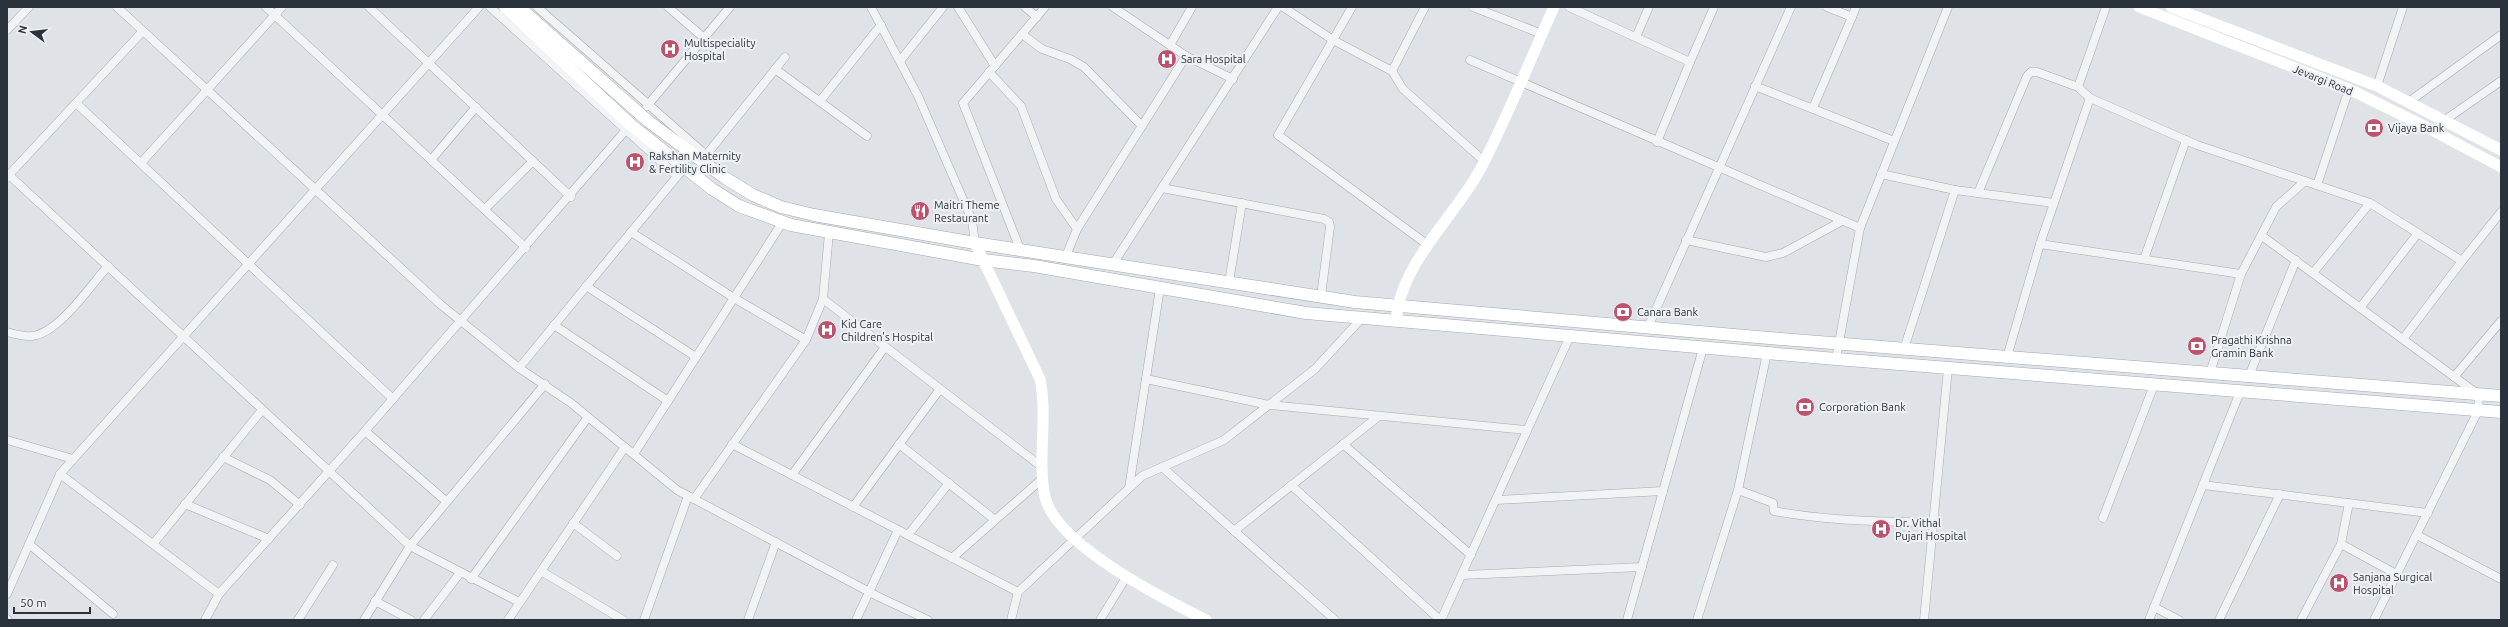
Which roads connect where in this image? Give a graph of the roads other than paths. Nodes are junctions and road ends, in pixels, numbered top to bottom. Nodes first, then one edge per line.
1 (29, 7) edge
2 (117, 7) edge
3 (266, 7) edge
4 (282, 7) edge
5 (370, 7) edge
6 (479, 7) edge
7 (490, 7) edge
8 (505, 7) edge
9 (519, 7) edge
10 (537, 7) edge
11 (668, 7) edge
12 (730, 7) edge
13 (872, 7) edge
14 (943, 7) edge
15 (958, 7) edge
16 (1025, 7) edge
17 (1045, 7) edge
18 (1114, 7) edge
19 (1192, 7) edge
20 (1278, 7) edge
21 (1283, 7) edge
22 (1352, 7) edge
23 (1425, 7) edge
24 (1474, 7) edge
25 (1554, 7) edge
26 (1570, 7) edge
27 (1649, 7) edge
28 (1714, 7) edge
29 (1791, 7) edge
30 (1827, 7) edge
31 (1856, 7) edge
32 (1948, 7) edge
33 (2106, 7) edge
34 (2139, 7) edge
35 (2171, 7) edge
36 (2402, 7) edge
37 (275, 15) junction
38 (1037, 17) junction
39 (1852, 17) junction
40 (881, 25) junction
41 (7, 30) edge
42 (143, 31) junction
43 (1022, 34) junction
44 (1542, 34) junction
45 (2501, 35) edge
46 (704, 38) junction
47 (1636, 38) junction
48 (1333, 40) junction
49 (1170, 45) junction
50 (1186, 56) junction
51 (785, 57) dead end
52 (1470, 60) dead end
53 (900, 61) junction
54 (1690, 62) junction
55 (429, 63) junction
56 (775, 69) junction
57 (992, 69) junction
58 (1392, 71) junction
59 (1233, 79) junction
60 (1521, 81) junction
61 (2501, 81) edge
62 (1755, 86) junction
63 (2377, 86) junction
64 (2078, 87) junction
65 (2349, 89) junction
66 (206, 90) junction
67 (2090, 98) junction
68 (820, 101) junction
69 (2410, 101) junction
70 (76, 103) junction
71 (647, 106) junction
72 (476, 107) junction
73 (1813, 108) junction
74 (382, 114) junction
75 (2445, 120) junction
76 (1142, 126) junction
77 (626, 131) junction
78 (867, 136) dead end
79 (2186, 140) junction
80 (1894, 141) junction
81 (1657, 142) junction
82 (2501, 150) edge
83 (704, 158) junction
84 (431, 160) junction
85 (532, 161) junction
86 (1484, 161) junction
87 (141, 163) junction
88 (2501, 167) edge
89 (1718, 169) junction
90 (681, 172) junction
91 (1881, 174) junction
92 (8, 176) edge
93 (2305, 181) junction
94 (2318, 185) junction
95 (1162, 188) junction
96 (314, 190) junction
97 (1955, 190) junction
98 (1978, 193) junction
99 (571, 197) junction
100 (1242, 203) junction
101 (2054, 203) junction
102 (2370, 203) junction
103 (485, 209) junction
104 (2501, 212) edge
105 (1842, 221) junction
106 (782, 222) junction
107 (1860, 228) junction
108 (1077, 229) junction
109 (631, 232) junction
110 (830, 233) junction
111 (2418, 233) junction
112 (2262, 236) junction
113 (1686, 240) junction
114 (975, 243) junction
115 (2040, 244) junction
116 (1428, 246) junction
117 (526, 248) junction
118 (1020, 249) junction
119 (1066, 256) junction
120 (2144, 259) junction
121 (983, 260) junction
122 (2296, 260) junction
123 (2462, 261) junction
124 (248, 264) junction
125 (1113, 264) junction
126 (108, 266) junction
127 (2313, 273) junction
128 (2241, 274) junction
129 (1229, 282) junction
130 (586, 286) junction
131 (1160, 288) junction
132 (1321, 296) junction
133 (734, 298) junction
134 (823, 299) junction
135 (1397, 304) junction
136 (2360, 308) junction
137 (1362, 318) junction
138 (462, 321) junction
139 (1396, 321) junction
140 (2501, 321) edge
141 (554, 325) junction
142 (1648, 327) junction
143 (7, 332) edge
144 (184, 336) junction
145 (1570, 336) junction
146 (2403, 339) junction
147 (806, 340) junction
148 (1837, 343) junction
149 (885, 346) junction
150 (1703, 348) junction
151 (1904, 349) junction
152 (1767, 353) junction
153 (696, 357) junction
154 (2008, 357) junction
155 (1836, 359) junction
156 (519, 368) junction
157 (1948, 368) junction
158 (2210, 373) junction
159 (2249, 376) junction
160 (2454, 376) junction
161 (1146, 380) junction
162 (545, 384) junction
163 (2154, 385) junction
164 (940, 389) junction
165 (2240, 392) junction
166 (2479, 395) junction
167 (2501, 396) edge
168 (394, 399) junction
169 (668, 401) junction
170 (1268, 405) junction
171 (262, 410) junction
172 (2478, 411) junction
173 (2501, 412) edge
174 (1379, 416) junction
175 (588, 417) junction
176 (1528, 430) junction
177 (366, 431) junction
178 (7, 440) edge
179 (732, 444) junction
180 (899, 444) junction
181 (1343, 444) junction
182 (625, 447) junction
183 (634, 454) junction
184 (223, 457) junction
185 (73, 460) junction
186 (1042, 466) junction
187 (1162, 467) junction
188 (329, 473) junction
189 (60, 474) junction
190 (792, 475) junction
191 (1043, 478) junction
192 (949, 483) junction
193 (2203, 484) junction
194 (1291, 485) junction
195 (1129, 488) junction
196 (1738, 490) junction
197 (1663, 491) junction
198 (2280, 494) junction
199 (691, 497) junction
200 (1496, 500) junction
201 (447, 502) junction
202 (2349, 503) junction
203 (185, 504) junction
204 (300, 504) junction
205 (853, 507) junction
206 (2428, 513) junction
207 (2103, 518) dead end
208 (995, 520) junction
209 (1934, 523) junction
210 (573, 524) junction
211 (898, 530) junction
212 (1234, 530) junction
213 (908, 535) junction
214 (2417, 535) junction
215 (269, 539) junction
216 (1074, 539) junction
217 (776, 542) junction
218 (29, 544) junction
219 (152, 544) junction
220 (2341, 544) junction
221 (410, 546) junction
222 (1471, 555) junction
223 (617, 556) dead end
224 (952, 558) junction
225 (333, 565) dead end
226 (1642, 567) junction
227 (541, 571) junction
228 (460, 573) junction
229 (1462, 575) junction
230 (2398, 575) junction
231 (1127, 576) junction
232 (471, 579) junction
233 (2501, 579) edge
234 (869, 592) junction
235 (1018, 592) junction
236 (7, 594) edge
237 (219, 594) junction
238 (375, 601) junction
239 (519, 602) junction
240 (2154, 607) junction
241 (114, 614) dead end
242 (205, 620) edge
243 (298, 620) edge
244 (364, 620) edge
245 (411, 620) edge
246 (424, 620) edge
247 (508, 620) edge
248 (623, 620) edge
249 (644, 620) edge
250 (748, 620) edge
251 (856, 620) edge
252 (928, 620) edge
253 (1011, 620) edge
254 (1100, 620) edge
255 (1206, 620) edge
256 (1336, 620) edge
257 (1441, 620) edge
258 (1627, 620) edge
259 (1698, 620) edge
260 (1924, 620) edge
261 (2149, 620) edge
262 (2180, 620) edge
263 (2219, 620) edge
264 (2301, 620) edge
265 (2374, 620) edge

1 - 41 street
2 - 42 street
3 - 37 street
4 - 37 street
5 - 55 street
6 - 55 street
7 - 77 street
8 - 90 main road
9 - 83 main road
10 - 71 street
11 - 46 street
12 - 46 street
13 - 40 street
14 - 53 street
15 - 57 street
16 - 38 street
17 - 38 street
18 - 49 street
19 - 49 street
20 - 59 street
21 - 48 street
22 - 48 street
23 - 58 street
24 - 44 street
25 - 44 street
26 - 47 street
27 - 47 street
28 - 54 street
29 - 62 street
30 - 39 street
31 - 39 street
32 - 80 street
33 - 64 street
34 - 65 street, Jevargi Road
35 - 63 street
36 - 63 street
37 - 66 street
37 - 74 street
38 - 43 street
39 - 73 street
40 - 53 street
40 - 68 street
42 - 66 street
42 - 70 street
43 - 57 street
43 - 76 street
44 - 60 street
45 - 69 street
46 - 71 street
47 - 54 street
48 - 58 street
48 - 116 street
49 - 50 street
50 - 59 street
50 - 76 street
51 - 56 street
52 - 60 street
53 - 114 street
54 - 81 street
55 - 72 street
55 - 74 street
56 - 68 street
56 - 83 street
57 - 108 street
57 - 118 street
58 - 86 street
59 - 95 street
60 - 81 street
60 - 86 street
61 - 75 street
62 - 73 street
62 - 89 street
63 - 69 street
64 - 67 street
64 - 98 street
65 - 88 street, Jevargi Road
65 - 94 street
66 - 87 street
66 - 96 street
67 - 79 street
67 - 101 street
68 - 78 street
69 - 75 street
70 - 87 street
70 - 92 street
71 - 83 street
72 - 84 street
72 - 85 street
73 - 80 street
74 - 84 street
74 - 96 street
75 - 82 street
76 - 108 street
77 - 90 street
77 - 99 street
79 - 93 street
79 - 120 street
80 - 91 street
81 - 89 street
83 - 114 main road
84 - 103 street
85 - 99 street
85 - 103 street
86 - 116 street
87 - 124 street
89 - 105 street
89 - 113 street
90 - 106 main road
90 - 109 street
91 - 97 street
91 - 107 street
92 - 126 street
93 - 94 street
93 - 112 street
94 - 102 street
95 - 100 street
95 - 125 street
96 - 124 street
96 - 138 street
97 - 98 street
97 - 151 street
98 - 101 street
99 - 117 street
100 - 129 street
100 - 132 street
101 - 115 street
102 - 111 street
102 - 127 street
103 - 117 street
104 - 123 street
105 - 107 street
105 - 113 street
106 - 110 main road
106 - 133 street
107 - 148 street
108 - 119 street
109 - 130 street
109 - 133 street
110 - 121 main road
110 - 134 street
111 - 123 street
111 - 136 street
112 - 122 street
112 - 128 street
113 - 142 street
114 - 118 main road
114 - 121 street
115 - 120 street
115 - 154 street
116 - 135 street
117 - 138 street
118 - 119 main road
119 - 125 main road
120 - 128 street
121 - 131 main road
121 - 186 street
122 - 127 street
122 - 159 street
123 - 146 street
124 - 144 street
124 - 168 street
125 - 129 main road
126 - 143 street
126 - 144 street
127 - 136 street
128 - 158 street
129 - 132 main road
130 - 141 street
130 - 153 street
131 - 137 main road
131 - 161 street
132 - 135 main road
133 - 147 street
133 - 153 street
134 - 147 street
134 - 149 street
135 - 139 street
135 - 142 main road
136 - 146 street
137 - 139 main road
137 - 170 street
138 - 156 street
138 - 168 street
139 - 145 main road
140 - 160 street
141 - 156 street
141 - 169 street
142 - 148 main road
144 - 171 street
144 - 185 street
145 - 150 main road
145 - 176 street
146 - 160 street
147 - 179 street
148 - 151 main road
148 - 155 street
149 - 164 street
149 - 190 street
150 - 152 main road
150 - 197 street
151 - 154 main road
152 - 155 main road
152 - 196 street
153 - 169 street
154 - 158 main road
155 - 157 main road
156 - 162 street
157 - 163 main road
157 - 209 street
158 - 159 main road
159 - 166 main road
160 - 166 street
161 - 170 street
161 - 195 street
162 - 175 street
162 - 201 street
163 - 165 main road
163 - 207 street
164 - 180 street
164 - 186 street
165 - 172 main road
165 - 193 street
166 - 167 main road
166 - 172 street
168 - 177 street
169 - 183 street
170 - 174 street
170 - 187 street
171 - 184 street
171 - 188 street
172 - 173 main road
172 - 206 street
174 - 176 street
174 - 181 street
175 - 182 street
175 - 232 street
176 - 200 street
177 - 188 street
177 - 201 street
178 - 185 street
179 - 190 street
179 - 199 street
180 - 192 street
180 - 205 street
181 - 194 street
181 - 222 street
182 - 183 street
182 - 210 street
183 - 199 street
184 - 203 street
184 - 204 street
185 - 189 street
186 - 191 street
187 - 195 street
187 - 212 street
188 - 204 street
188 - 221 street
189 - 218 street
189 - 219 street
190 - 205 street
191 - 208 street
191 - 216 street
192 - 208 street
192 - 213 street
193 - 198 street
193 - 240 street
194 - 212 street
194 - 257 street
195 - 216 street
196 - 209 street
196 - 259 street
197 - 200 street
197 - 226 street
198 - 202 street
198 - 263 street
199 - 217 street
199 - 249 street
200 - 222 street
201 - 221 street
202 - 206 street
202 - 220 street
203 - 215 street
203 - 219 street
204 - 215 street
205 - 211 street
206 - 214 street
208 - 224 street
209 - 260 street
210 - 223 street
210 - 227 street
211 - 213 street
211 - 234 street
212 - 256 street
213 - 224 street
214 - 230 street
214 - 233 street
215 - 237 street
216 - 231 street
216 - 235 street
217 - 234 street
217 - 250 street
218 - 236 street
218 - 241 street
219 - 237 street
220 - 230 street
220 - 264 street
221 - 228 street
221 - 238 street
222 - 229 street
224 - 235 street
225 - 243 street
226 - 229 street
226 - 258 street
227 - 239 street
227 - 248 street
228 - 232 street
228 - 246 street
229 - 257 street
230 - 265 street
231 - 254 street
231 - 255 street
232 - 239 street
234 - 251 street
234 - 252 street
235 - 253 street
237 - 242 street
238 - 244 street
238 - 245 street
239 - 247 street
240 - 261 street
240 - 262 street

